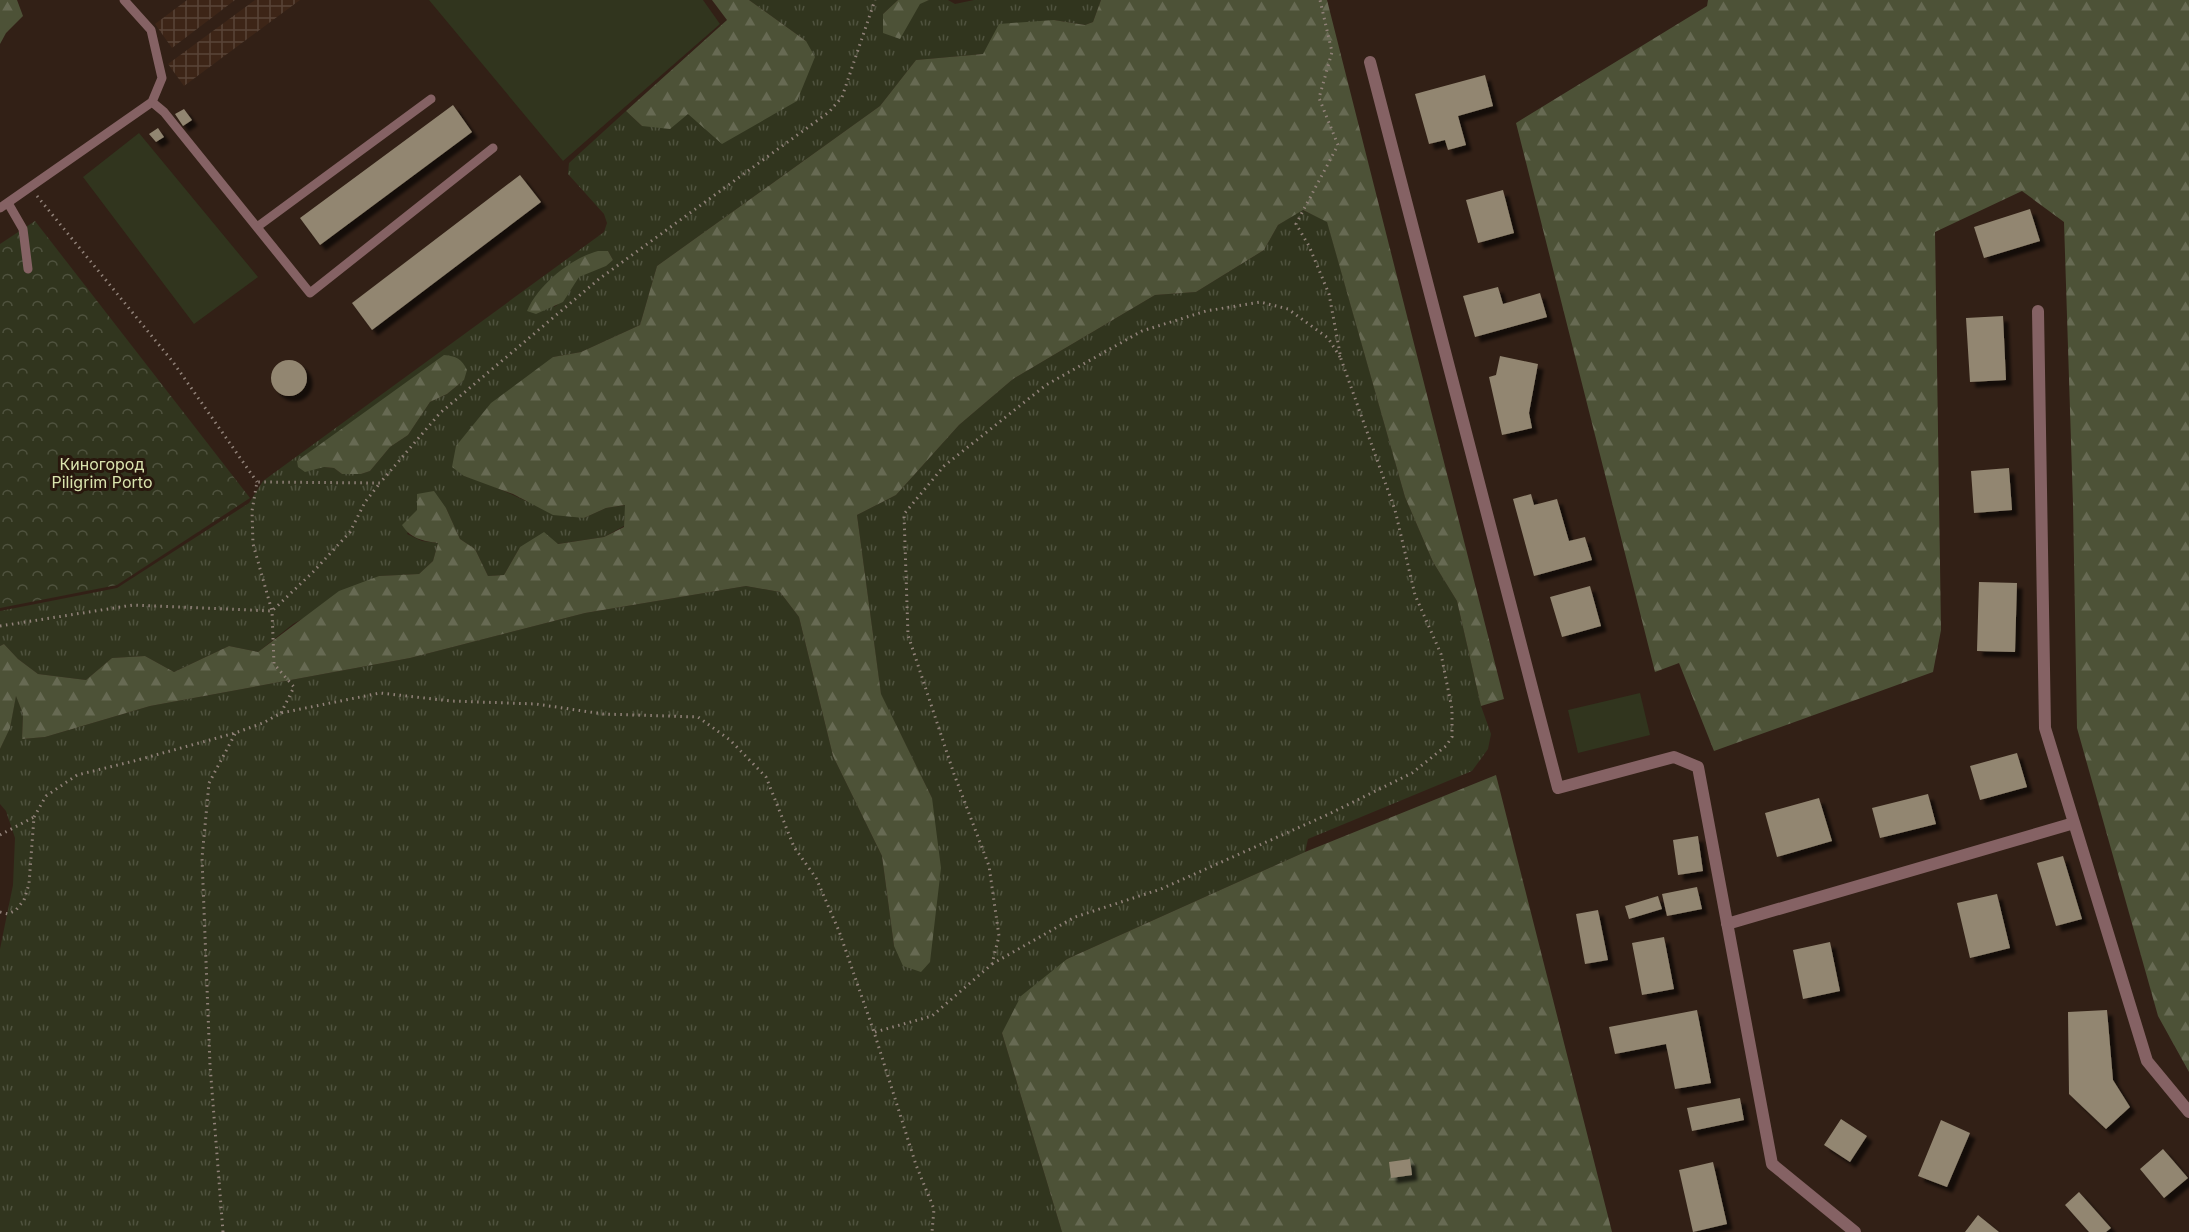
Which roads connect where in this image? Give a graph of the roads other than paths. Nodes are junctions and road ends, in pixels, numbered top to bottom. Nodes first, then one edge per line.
1 (124, 0) edge
2 (1370, 62) dead end
3 (431, 99) dead end
4 (152, 102) junction
5 (493, 148) dead end
6 (4, 205) edge
7 (257, 227) junction
8 (28, 269) dead end
9 (2038, 311) dead end
10 (2074, 823) junction
11 (1727, 924) junction
12 (2189, 1112) edge
13 (1855, 1232) edge

1 - 4 lane
2 - 11 street
3 - 7 lane
4 - 6 lane
4 - 7 lane
5 - 7 lane
6 - 8 lane
9 - 10 street
10 - 11 street
10 - 12 street
11 - 13 street

